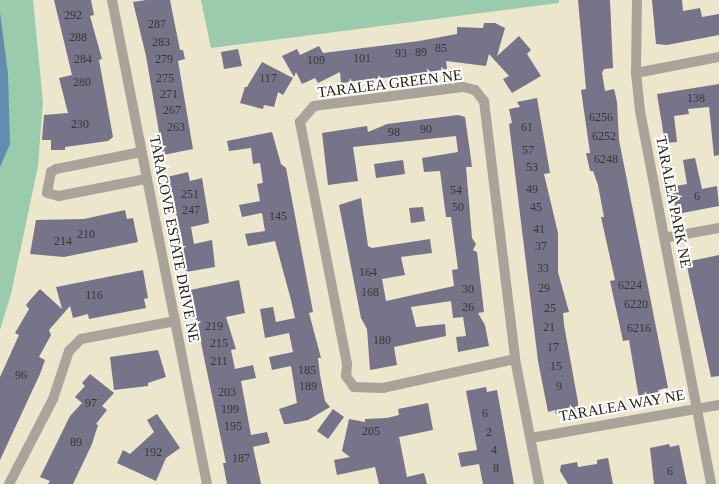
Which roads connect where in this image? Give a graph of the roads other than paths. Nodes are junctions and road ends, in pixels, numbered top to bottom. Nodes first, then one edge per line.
1 (112, 0) edge
2 (637, 0) edge
3 (719, 57) edge
4 (636, 73) junction
5 (141, 152) junction
6 (146, 179) junction
7 (719, 228) edge
8 (664, 238) junction
9 (174, 321) junction
10 (515, 359) junction
11 (719, 405) edge
12 (697, 409) junction
13 (531, 438) junction
14 (9, 484) edge
15 (207, 484) edge
16 (539, 484) edge
17 (711, 484) edge

1 - 5 street, TARACOVE ESTATE DRIVE NE
2 - 4 street, TARALEA PARK NE
3 - 4 street
4 - 8 street, TARALEA PARK NE
5 - 6 street, TARACOVE ESTATE DRIVE NE
5 - 6 street
6 - 9 street, TARACOVE ESTATE DRIVE NE
7 - 8 street
8 - 12 street, TARALEA PARK NE
9 - 14 street
9 - 15 street, TARACOVE ESTATE DRIVE NE
10 - 10 street, TARALEA GREEN NE
10 - 13 street, TARALEA GREEN NE
11 - 12 street, TARALEA WAY NE
12 - 13 street, TARALEA WAY NE
12 - 17 street, TARALEA PARK NE
13 - 16 street, TARALEA GREEN NE

